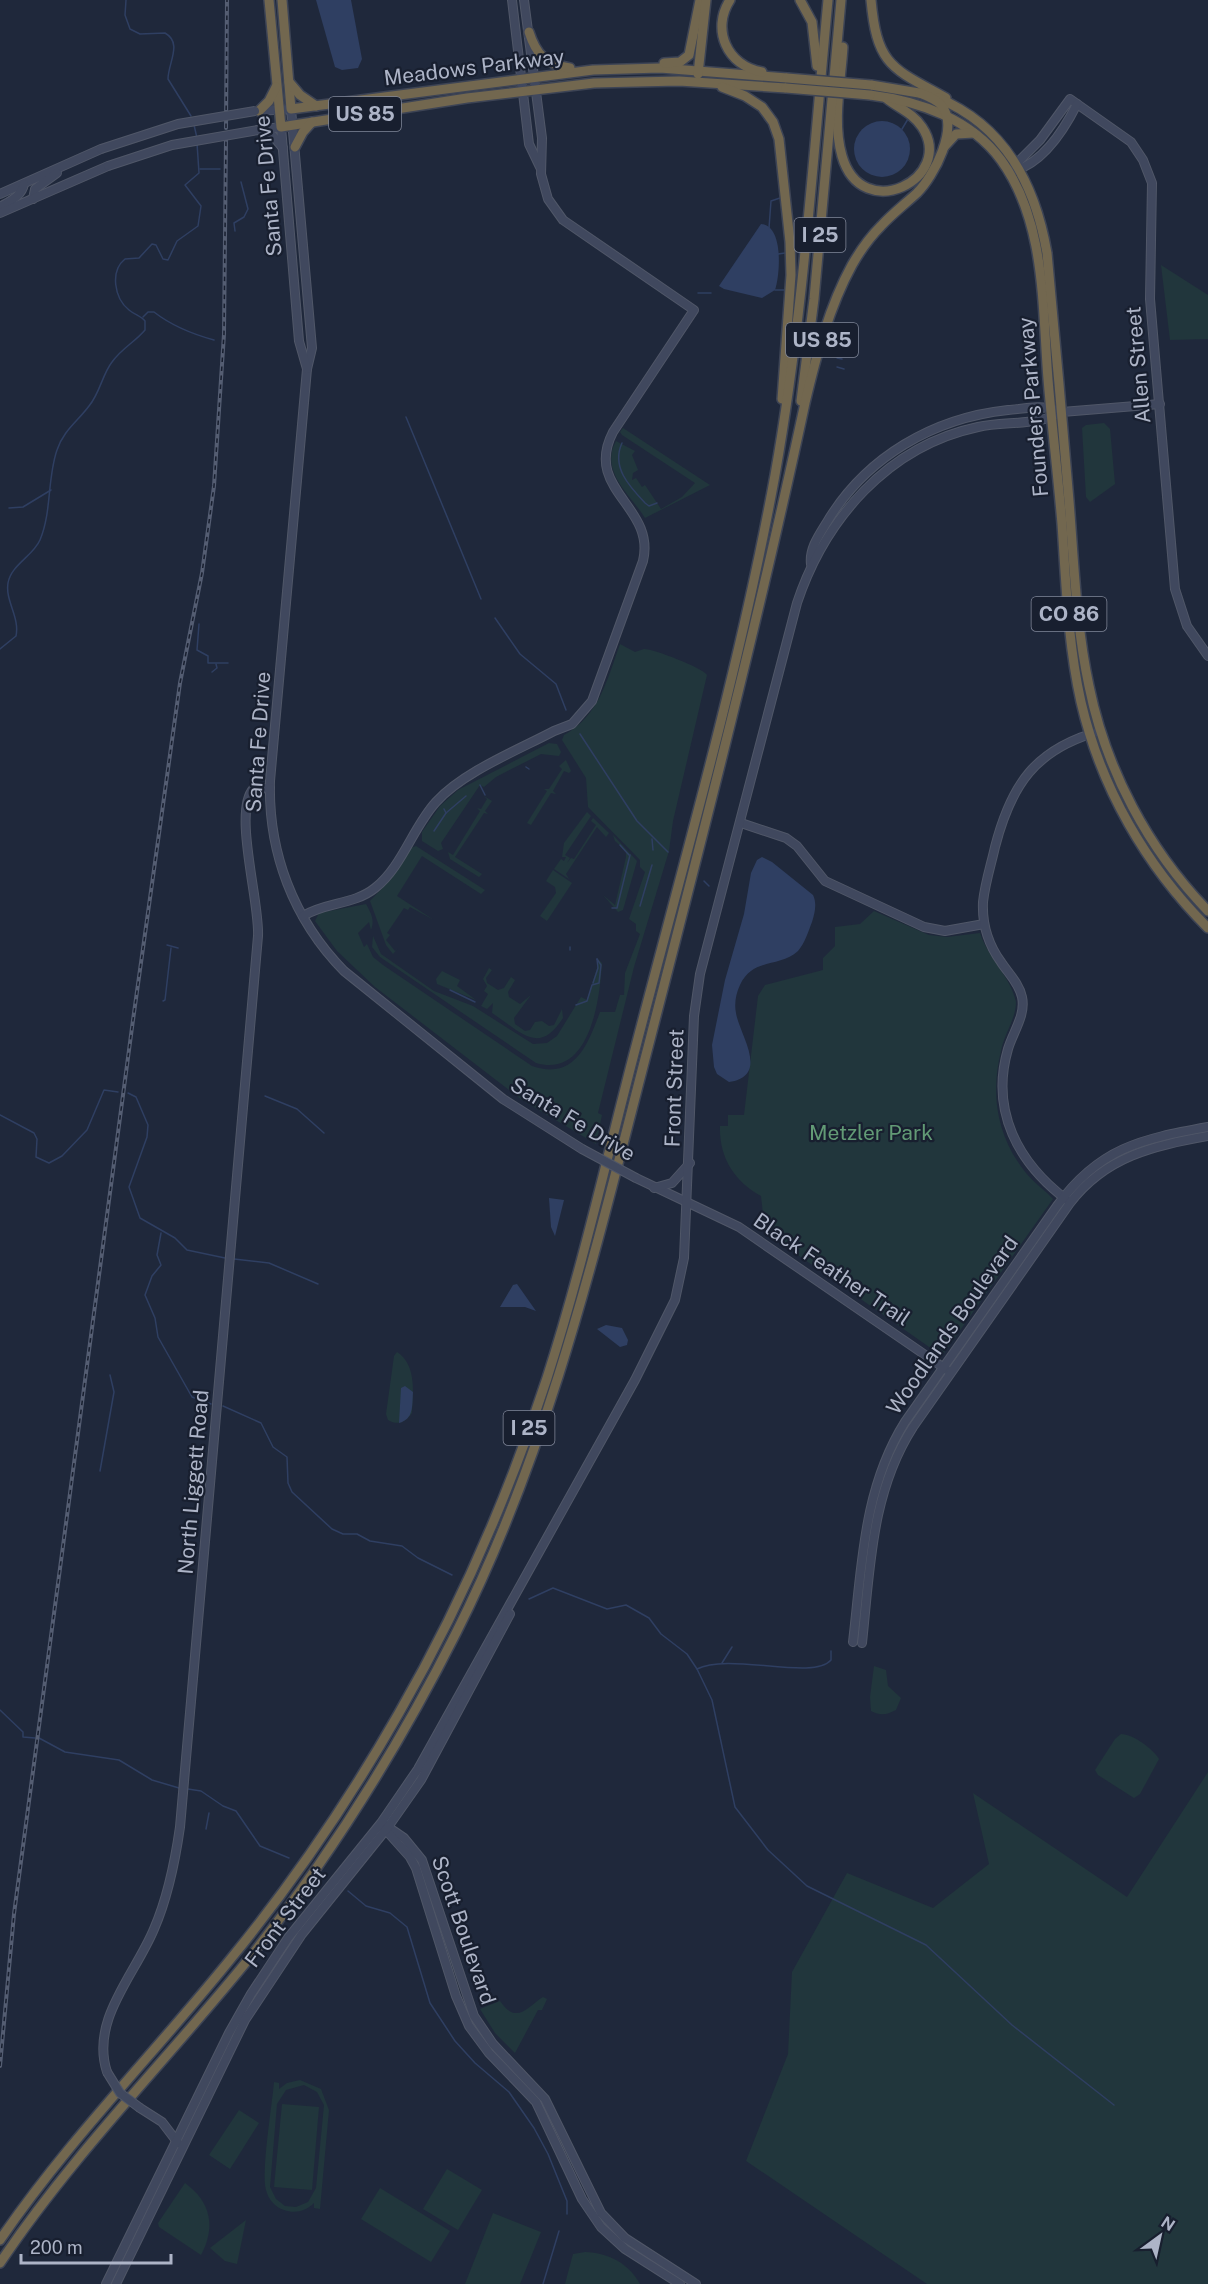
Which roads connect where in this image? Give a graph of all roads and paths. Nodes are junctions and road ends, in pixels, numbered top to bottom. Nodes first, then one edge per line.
1 (269, 0) edge
2 (282, 0) edge
3 (512, 0) edge
4 (524, 0) edge
5 (700, 0) edge
6 (706, 0) edge
7 (730, 0) edge
8 (800, 0) edge
9 (828, 0) edge
10 (844, 0) edge
11 (871, 0) edge
12 (529, 32) junction
13 (646, 69) junction
14 (587, 70) junction
15 (698, 71) junction
16 (535, 76) junction
17 (522, 77) junction
18 (288, 81) junction
19 (711, 83) junction
20 (787, 83) junction
21 (276, 87) junction
22 (537, 89) junction
23 (871, 90) junction
24 (523, 91) junction
25 (920, 93) junction
26 (884, 97) junction
27 (316, 106) junction
28 (291, 109) junction
29 (280, 110) junction
30 (257, 111) junction
31 (946, 116) junction
32 (312, 122) junction
33 (293, 125) junction
34 (281, 127) junction
35 (260, 130) junction
36 (991, 131) junction
37 (974, 133) junction
38 (295, 147) junction
39 (283, 148) junction
40 (944, 148) junction
41 (62, 167) junction
42 (540, 167) junction
43 (1015, 168) junction
44 (812, 181) junction
45 (24, 184) junction
46 (0, 194) edge
47 (33, 199) junction
48 (0, 207) edge
49 (0, 213) edge
50 (307, 369) junction
51 (1160, 404) junction
52 (1050, 407) junction
53 (1062, 412) junction
54 (1051, 419) junction
55 (781, 442) junction
56 (790, 468) junction
57 (811, 564) junction
58 (1208, 656) edge
59 (1095, 732) junction
60 (270, 788) junction
61 (741, 823) junction
62 (1208, 911) edge
63 (303, 916) junction
64 (1198, 917) junction
65 (1208, 923) edge
66 (984, 924) junction
67 (1208, 928) edge
68 (1208, 1127) edge
69 (1208, 1136) edge
70 (690, 1163) junction
71 (654, 1188) junction
72 (1067, 1200) junction
73 (686, 1204) junction
74 (944, 1368) junction
75 (951, 1373) junction
76 (853, 1642) dead end
77 (862, 1643) dead end
78 (385, 1827) junction
79 (176, 2140) junction
80 (181, 2150) junction
81 (0, 2240) edge
82 (0, 2263) edge
83 (106, 2284) edge
84 (116, 2284) edge
85 (680, 2284) edge
86 (696, 2284) edge

1 - 21 highway, Santa Fe Drive
2 - 18 highway, Santa Fe Drive
3 - 17 street
4 - 12 street
5 - 13 highway
6 - 15 highway
7 - 20 highway
8 - 44 highway
9 - 44 highway, I 25
10 - 26 highway
10 - 56 highway, I 25
11 - 36 highway
12 - 14 highway
12 - 16 street
13 - 14 highway, Meadows Parkway / US 85
13 - 15 highway, Meadows Parkway / US 85
14 - 16 highway, Meadows Parkway / US 85
15 - 19 highway
15 - 20 highway, Meadows Parkway / US 85
16 - 17 highway, Meadows Parkway / US 85
16 - 22 street
17 - 24 street
17 - 27 highway, Meadows Parkway / US 85
18 - 27 highway, US 85
18 - 28 highway, Santa Fe Drive
19 - 20 highway, Founders Parkway
19 - 22 highway, Meadows Parkway / US 85
19 - 55 highway, US 85
20 - 23 highway, Founders Parkway / US 85, bridge
21 - 29 highway, Santa Fe Drive
21 - 30 highway
22 - 24 highway, Meadows Parkway / US 85
22 - 42 street
23 - 25 highway, Founders Parkway / US 85
23 - 26 highway, Founders Parkway / CO 86
24 - 32 highway, Meadows Parkway / US 85
24 - 42 street
25 - 31 highway, US 85
25 - 36 highway, Founders Parkway / CO 86
26 - 31 highway, Founders Parkway / CO 86
27 - 28 highway, Meadows Parkway
28 - 29 street, Meadows Parkway
28 - 33 street, Santa Fe Drive
29 - 30 street, Meadows Parkway
29 - 34 highway, Santa Fe Drive
30 - 41 street, Meadows Parkway, bridge
31 - 37 highway, Founders Parkway / CO 86
31 - 40 highway, US 85
32 - 33 highway, Meadows Parkway / US 85
32 - 38 highway
33 - 34 highway, Meadows Parkway / US 85
33 - 38 street, Santa Fe Drive
34 - 35 street, Meadows Parkway
34 - 39 street, Santa Fe Drive
35 - 39 street
35 - 47 street, Meadows Parkway, bridge
36 - 43 highway, Founders Parkway / CO 86
37 - 40 highway
37 - 43 highway, Founders Parkway / CO 86
38 - 50 street, Santa Fe Drive
39 - 50 street, Santa Fe Drive
40 - 56 highway, US 85
41 - 45 street, Meadows Parkway
41 - 47 street
42 - 63 street
43 - 51 street, Allen Street
43 - 52 highway, Founders Parkway / CO 86
43 - 53 highway, Founders Parkway / CO 86
44 - 55 highway, I 25
45 - 46 street, Meadows Parkway
45 - 48 street
47 - 49 street, Meadows Parkway
50 - 60 street, Santa Fe Drive
51 - 53 street, Front Street
51 - 58 street, Allen Street
52 - 53 street, Front Street
52 - 54 highway, Founders Parkway / CO 86
52 - 57 street, Front Street
53 - 54 street, Front Street
53 - 59 highway, Founders Parkway / CO 86
54 - 57 street, Front Street
54 - 59 highway, Founders Parkway / CO 86
55 - 81 highway, I 25
56 - 82 highway, I 25
57 - 61 street, Front Street
59 - 62 highway, Founders Parkway / CO 86
59 - 64 highway, Founders Parkway / CO 86
59 - 66 street
60 - 63 street, Santa Fe Drive
60 - 79 street, North Liggett Road, bridge
61 - 66 street
61 - 70 street, Front Street
63 - 71 street, Santa Fe Drive, bridge
64 - 65 highway
64 - 67 highway, Founders Parkway / CO 86
66 - 72 street
68 - 72 street, Woodlands Boulevard
69 - 72 street, Woodlands Boulevard
70 - 71 street
70 - 73 street, Front Street
71 - 73 street, Santa Fe Drive
72 - 74 street, Woodlands Boulevard
72 - 75 street, Woodlands Boulevard
73 - 74 street, Black Feather Trail
73 - 78 street, Front Street
74 - 75 street, Black Feather Trail
74 - 76 street, Woodlands Boulevard
75 - 77 street, Woodlands Boulevard
78 - 79 street, Front Street
78 - 80 street, Front Street
78 - 85 street, Scott Boulevard
78 - 86 street, Scott Boulevard
79 - 80 street, North Liggett Road
79 - 83 street, Front Street
80 - 84 street, Front Street

